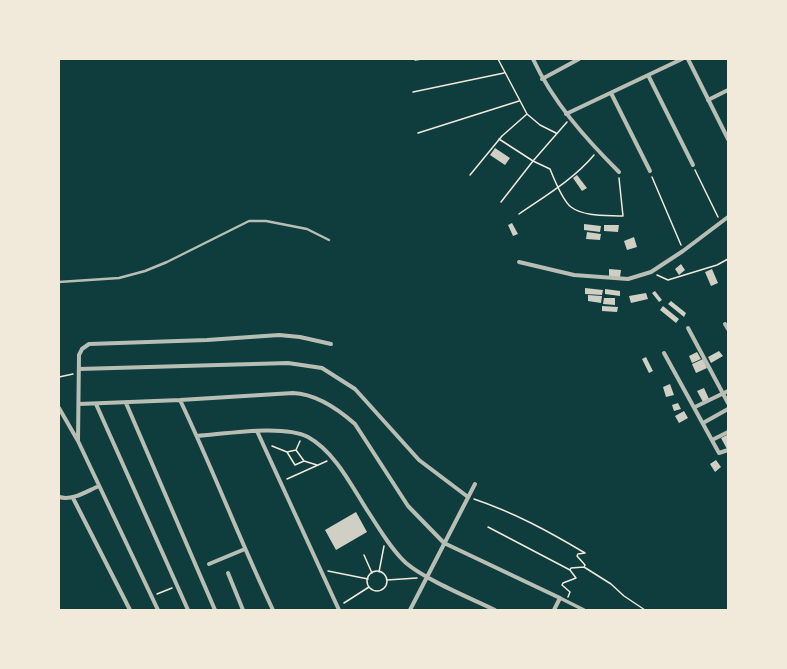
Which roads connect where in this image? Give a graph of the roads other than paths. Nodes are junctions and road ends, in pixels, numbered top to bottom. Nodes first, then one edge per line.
1 (532, 59) edge
2 (579, 59) edge
3 (682, 59) edge
4 (688, 59) edge
5 (648, 75) junction
6 (542, 79) junction
7 (728, 90) edge
8 (611, 93) junction
9 (708, 100) junction
10 (566, 114) junction
11 (728, 139) edge
12 (693, 165) road end
13 (650, 171) road end
14 (618, 172) road end
15 (728, 217) edge
16 (329, 240) dead end
17 (519, 262) dead end
18 (59, 282) edge
19 (725, 324) dead end
20 (688, 328) dead end
21 (728, 329) edge
22 (331, 344) dead end
23 (664, 353) dead end
24 (79, 369) junction
25 (728, 391) edge
26 (723, 393) junction
27 (180, 400) junction
28 (126, 403) junction
29 (728, 403) edge
30 (79, 404) junction
31 (96, 404) junction
32 (695, 407) junction
33 (59, 408) edge
34 (728, 409) edge
35 (703, 423) junction
36 (257, 431) junction
37 (728, 432) edge
38 (197, 436) junction
39 (712, 440) junction
40 (78, 441) junction
41 (728, 450) edge
42 (475, 484) dead end
43 (99, 486) junction
44 (59, 497) edge
45 (468, 497) junction
46 (72, 498) junction
47 (444, 543) junction
48 (245, 549) junction
49 (209, 564) dead end
50 (228, 573) dead end
51 (427, 576) junction
52 (560, 598) junction
53 (485, 605) junction
54 (130, 610) edge
55 (158, 610) edge
56 (188, 610) edge
57 (215, 610) edge
58 (243, 610) edge
59 (274, 610) edge
60 (338, 610) edge
61 (410, 610) edge
62 (482, 610) edge
63 (495, 610) edge
64 (554, 610) edge
65 (584, 610) edge

1 - 6 street
2 - 6 street
3 - 5 street
4 - 9 street
5 - 8 street
5 - 12 street
6 - 10 street
7 - 9 street
8 - 10 street
8 - 13 street
9 - 11 street
10 - 14 street
15 - 17 street
16 - 18 lane
19 - 21 street
20 - 26 street
22 - 24 street
23 - 32 street
24 - 30 street
24 - 45 street
25 - 26 street
26 - 29 street
26 - 32 street
27 - 28 street
27 - 38 street
27 - 47 street
28 - 31 street
28 - 57 street
30 - 31 street
30 - 40 street
31 - 56 street
32 - 35 street
33 - 40 street
34 - 35 street
35 - 39 street
36 - 38 street
36 - 51 street
36 - 60 street
37 - 39 street
38 - 48 street
39 - 41 street
40 - 43 street
42 - 45 street
43 - 46 street
43 - 55 street
44 - 46 street
45 - 47 street
46 - 54 street
47 - 51 street
47 - 52 street
48 - 49 street
48 - 59 street
50 - 58 street
51 - 53 street
51 - 61 street
52 - 64 street
52 - 65 street
53 - 62 street
53 - 63 street

